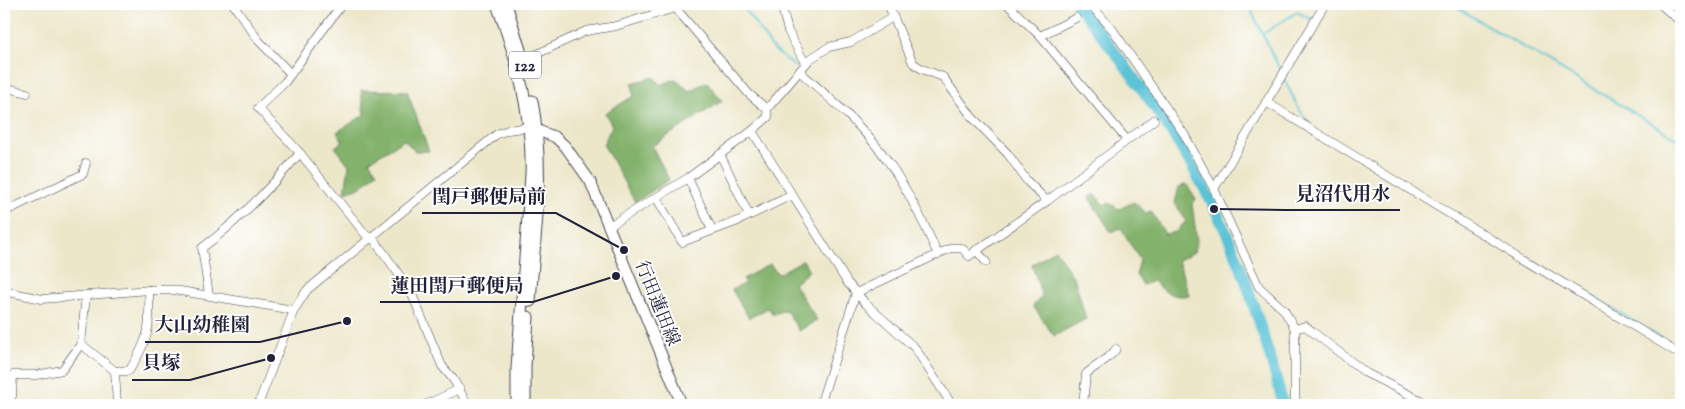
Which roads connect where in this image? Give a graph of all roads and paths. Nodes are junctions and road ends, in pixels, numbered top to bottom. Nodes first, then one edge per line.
1 (4, 4) edge
2 (233, 4) edge
3 (342, 4) edge
4 (497, 4) edge
5 (506, 4) edge
6 (781, 4) edge
7 (888, 4) edge
8 (1007, 4) edge
9 (1090, 4) edge
10 (1325, 4) edge
11 (1660, 4) edge
12 (674, 6) edge
13 (893, 17) junction
14 (1076, 18) dead end
15 (4, 21) edge
16 (1681, 22) edge
17 (1040, 36) junction
18 (524, 60) junction
19 (805, 63) junction
20 (799, 71) junction
21 (291, 74) junction
22 (4, 87) edge
23 (27, 93) dead end
24 (1266, 102) junction
25 (767, 109) junction
26 (1154, 120) dead end
27 (533, 128) junction
28 (752, 131) junction
29 (1128, 140) junction
30 (300, 154) junction
31 (720, 154) junction
32 (86, 164) dead end
33 (688, 178) junction
34 (1214, 189) junction
35 (792, 195) junction
36 (656, 197) junction
37 (1047, 201) junction
38 (4, 212) edge
39 (749, 215) junction
40 (609, 226) junction
41 (712, 230) junction
42 (370, 237) junction
43 (976, 250) junction
44 (938, 255) junction
45 (986, 262) dead end
46 (149, 290) junction
47 (4, 291) edge
48 (856, 293) junction
49 (86, 295) junction
50 (209, 295) junction
51 (294, 310) junction
52 (1294, 329) junction
53 (81, 344) junction
54 (1116, 349) dead end
55 (1681, 355) edge
56 (115, 371) junction
57 (460, 389) junction
58 (4, 396) edge
59 (117, 405) edge
60 (258, 405) edge
61 (425, 405) edge
62 (468, 405) edge
63 (517, 405) edge
64 (525, 405) edge
65 (682, 405) edge
66 (820, 405) edge
67 (952, 405) edge
68 (1083, 405) edge
69 (1296, 405) edge
70 (1420, 405) edge

1 - 15 street
2 - 21 street
3 - 21 street
4 - 27 highway, 122
5 - 18 highway, 122
6 - 19 street
7 - 13 street
8 - 17 street
9 - 34 street
10 - 24 street
11 - 16 street
12 - 18 street
12 - 25 street
13 - 19 street
13 - 37 street
14 - 17 street
17 - 29 street
18 - 27 highway, 122
19 - 20 street
20 - 25 street
20 - 44 street
21 - 30 street
22 - 23 street
24 - 34 street
24 - 55 street
25 - 28 street
26 - 29 street
27 - 40 main road, 行田蓮田線
27 - 42 street
27 - 63 highway, 122
27 - 64 highway, 122
28 - 31 street
28 - 35 street
29 - 37 street
30 - 42 street
30 - 50 street
31 - 33 street
31 - 39 street
32 - 38 street
33 - 36 street
33 - 41 street
34 - 52 street
35 - 39 street
35 - 48 street
36 - 40 street
36 - 41 street
37 - 43 street
39 - 41 street
40 - 65 main road, 行田蓮田線
42 - 51 street
42 - 57 street
43 - 44 street
43 - 45 street
44 - 48 street
46 - 49 street
46 - 50 street
46 - 56 street
47 - 49 street
48 - 66 street
48 - 67 street
49 - 53 street
50 - 51 street
51 - 60 street
52 - 69 street
52 - 70 street
53 - 56 street
53 - 58 street
54 - 68 street
56 - 59 street
57 - 61 street
57 - 62 street

